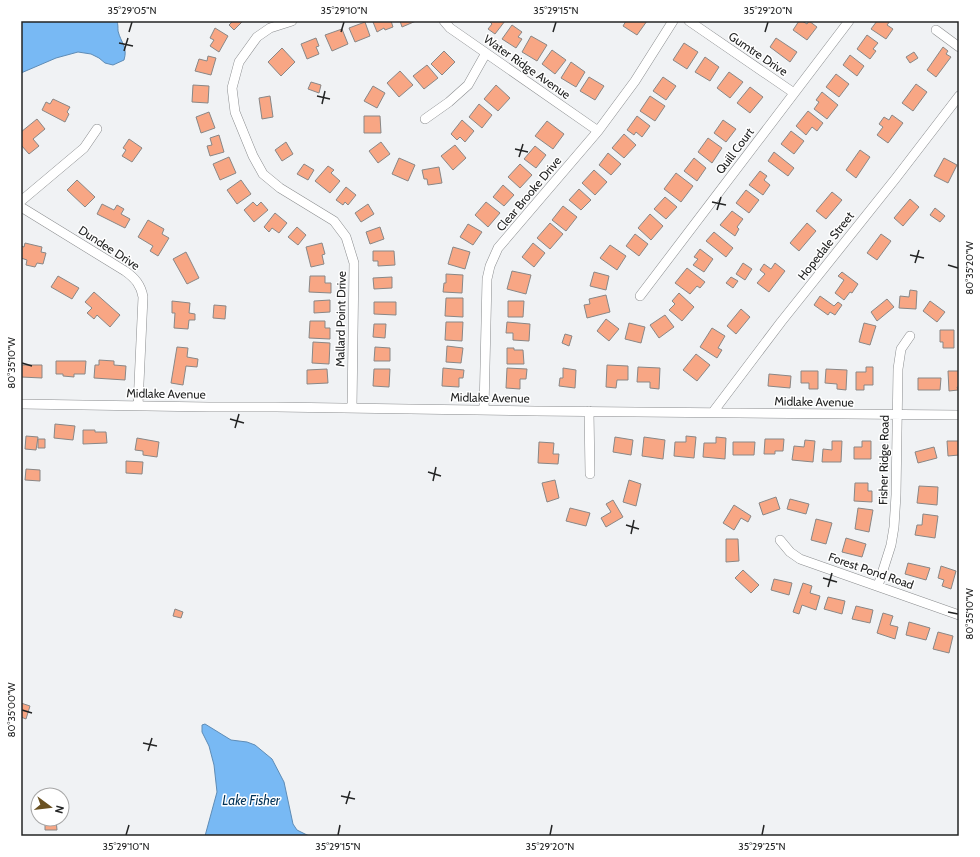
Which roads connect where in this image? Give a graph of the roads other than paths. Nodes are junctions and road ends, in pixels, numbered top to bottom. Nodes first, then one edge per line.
1 (292, 21) edge
2 (444, 21) edge
3 (673, 21) edge
4 (689, 21) edge
5 (849, 21) edge
6 (936, 30) dead end
7 (959, 48) edge
8 (486, 53) junction
9 (794, 93) junction
10 (959, 96) edge
11 (425, 119) dead end
12 (97, 129) dead end
13 (598, 131) junction
14 (21, 201) edge
15 (21, 207) edge
16 (640, 296) dead end
17 (910, 336) dead end
18 (21, 404) edge
19 (138, 405) junction
20 (352, 408) junction
21 (484, 410) junction
22 (589, 411) junction
23 (713, 412) junction
24 (897, 415) junction
25 (959, 415) edge
26 (590, 474) dead end
27 (780, 540) dead end
28 (878, 586) junction
29 (959, 615) edge

1 - 20 street, Mallard Point Drive
2 - 8 street, Water Ridge Avenue
3 - 13 street, Clear Brooke Drive
4 - 9 street, Gumtre Drive
5 - 9 street, Quill Court
6 - 7 street
8 - 11 street
8 - 13 street, Water Ridge Avenue
9 - 16 street, Quill Court
10 - 23 street, Hopedale Street
12 - 14 street
13 - 21 street, Clear Brooke Drive
15 - 19 street, Dundee Drive
17 - 24 street, Fisher Ridge Road
18 - 19 street, Midlake Avenue
19 - 20 street, Midlake Avenue
20 - 21 street, Midlake Avenue
21 - 22 street, Midlake Avenue
22 - 23 street, Midlake Avenue
22 - 26 street
23 - 24 street, Midlake Avenue
24 - 25 street, Midlake Avenue
24 - 28 street, Fisher Ridge Road
27 - 28 street, Forest Pond Road
28 - 29 street, Forest Pond Road

